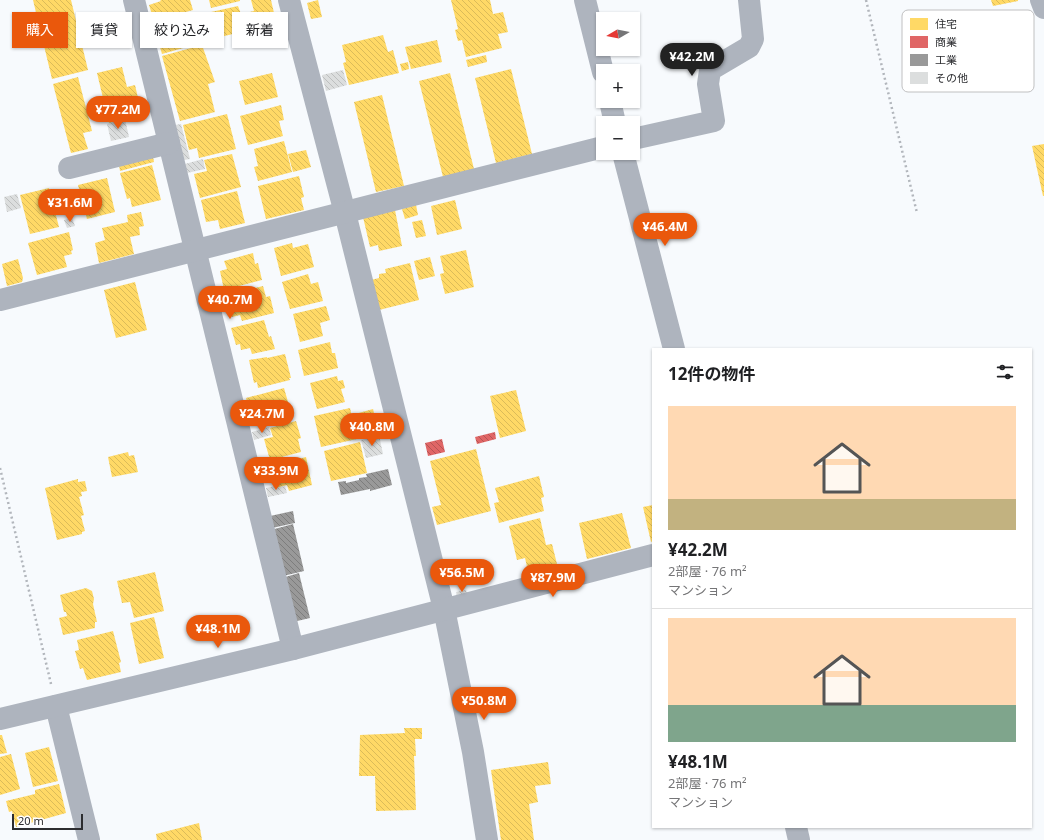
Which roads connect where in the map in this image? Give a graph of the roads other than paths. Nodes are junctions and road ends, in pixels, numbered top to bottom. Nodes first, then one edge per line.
1 (134, 0) edge
2 (289, 0) edge
3 (585, 0) edge
4 (749, 0) edge
5 (1042, 0) edge
6 (1044, 8) edge
7 (601, 64) edge
8 (640, 137) edge
9 (169, 143) junction
10 (596, 149) edge
11 (625, 160) edge
12 (69, 168) dead end
13 (345, 213) junction
14 (195, 250) junction
15 (0, 300) edge
16 (674, 348) edge
17 (652, 555) edge
18 (444, 609) junction
19 (293, 649) junction
20 (56, 706) junction
21 (0, 719) edge
22 (796, 828) edge
23 (89, 840) edge
24 (487, 840) edge
25 (800, 840) edge

1 - 9 street
2 - 13 street
3 - 7 street
4 - 8 street
5 - 6 street
9 - 12 street
9 - 14 street
10 - 13 street
11 - 16 street
13 - 14 street
13 - 18 street
14 - 15 street
14 - 19 street
17 - 18 street
18 - 19 street
18 - 24 street
19 - 20 street
20 - 21 street
20 - 23 street
22 - 25 street

